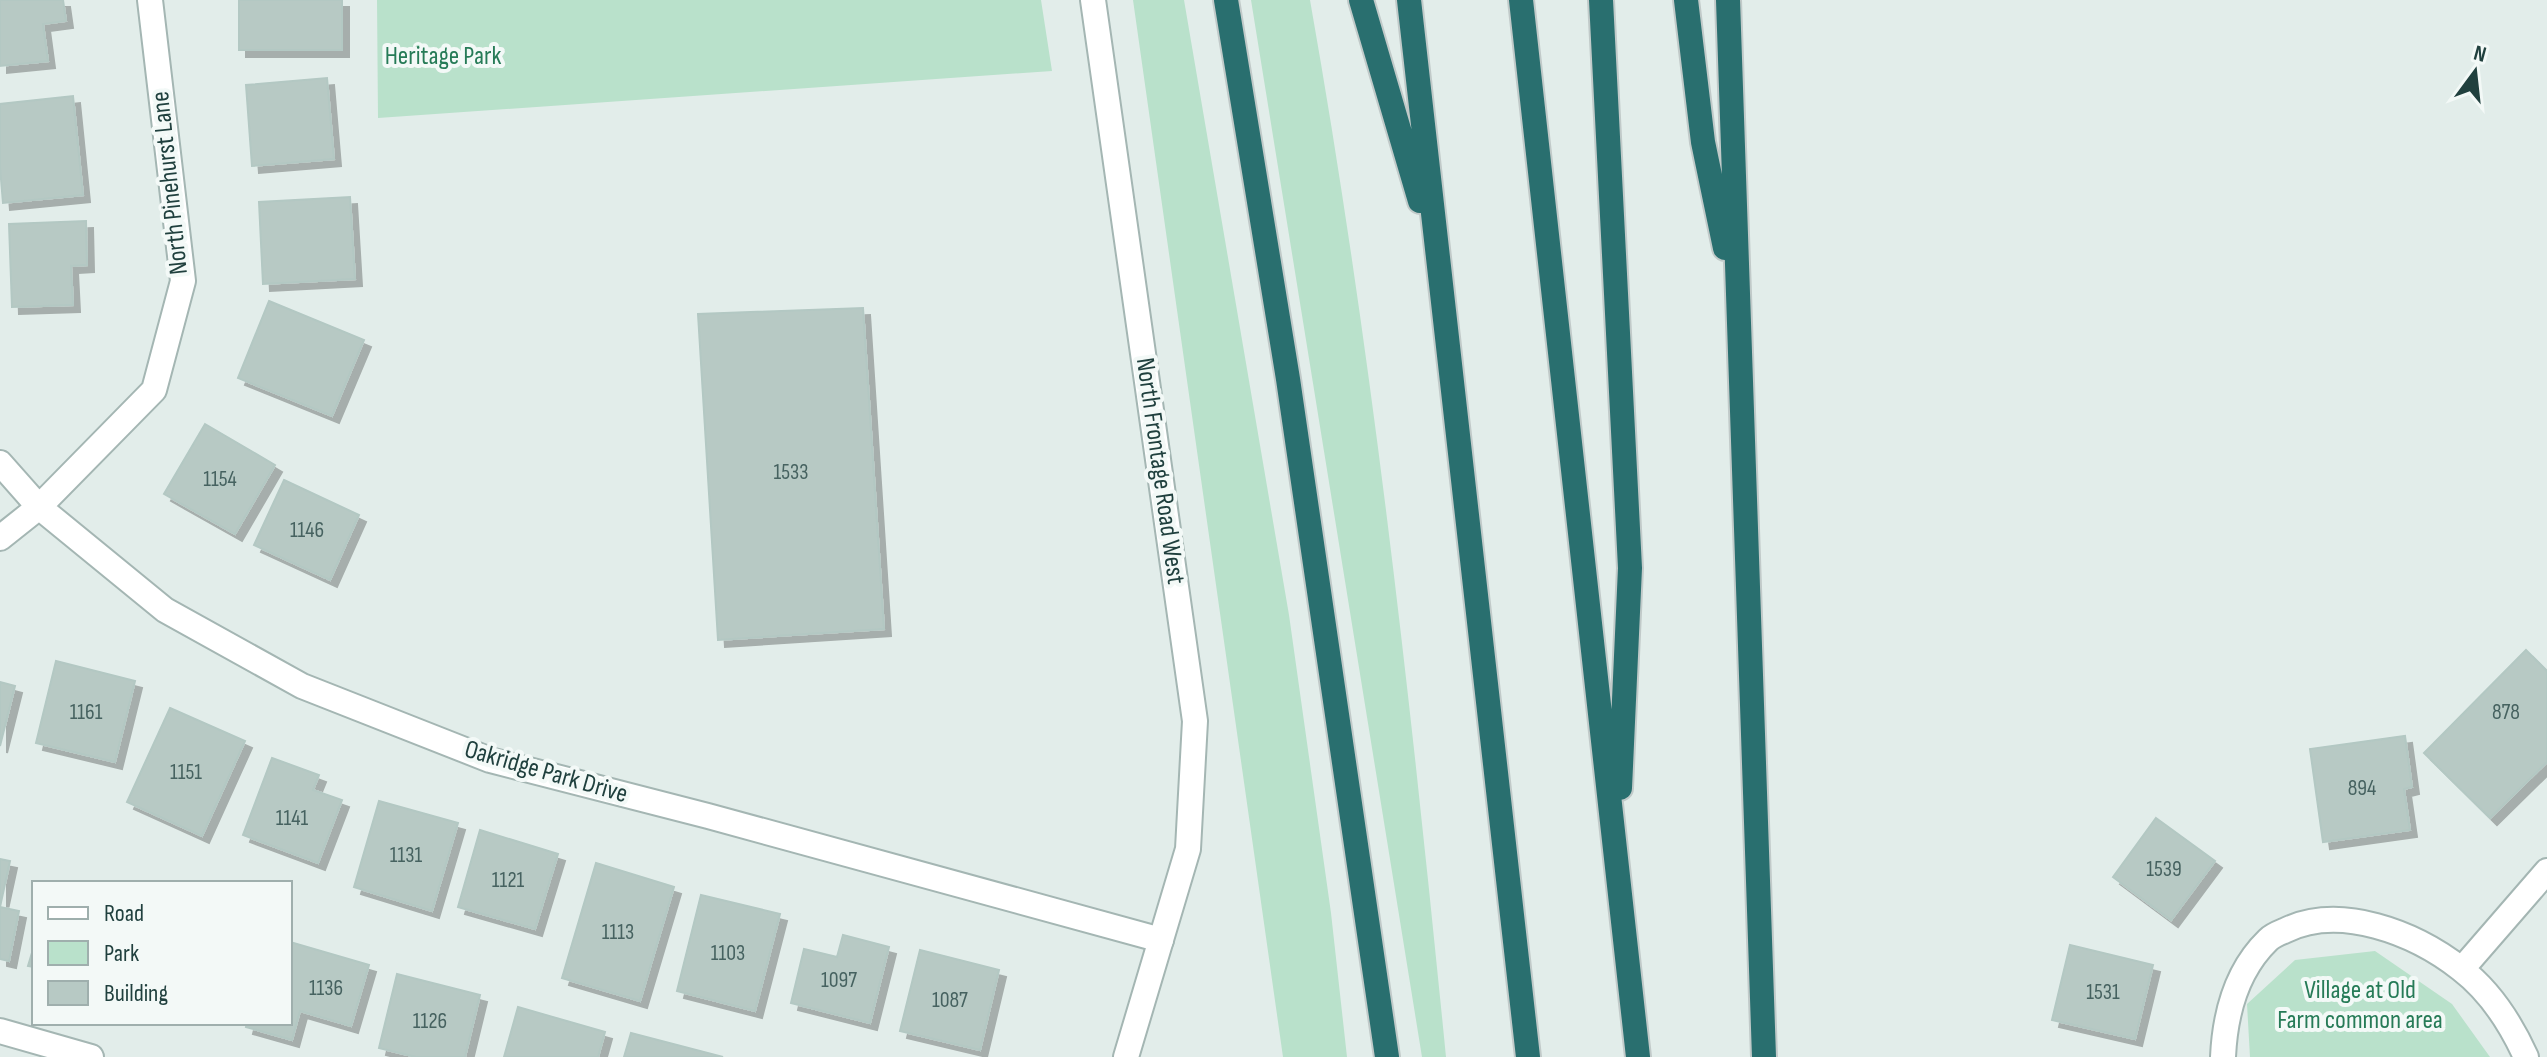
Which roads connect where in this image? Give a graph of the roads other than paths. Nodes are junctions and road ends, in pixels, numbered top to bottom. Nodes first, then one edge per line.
1 (150, 0) edge
2 (1093, 0) edge
3 (1226, 0) edge
4 (1361, 0) edge
5 (1409, 0) edge
6 (1521, 0) edge
7 (1601, 0) edge
8 (1686, 0) edge
9 (1728, 0) edge
10 (1439, 268) junction
11 (1738, 313) junction
12 (0, 463) edge
13 (39, 507) junction
14 (0, 538) edge
15 (1617, 867) junction
16 (2547, 871) edge
17 (1161, 940) junction
18 (2462, 969) junction
19 (0, 1031) edge
20 (91, 1057) edge
21 (1126, 1057) edge
22 (1387, 1057) edge
23 (1528, 1057) edge
24 (1638, 1057) edge
25 (1764, 1057) edge
26 (2223, 1057) edge
27 (2526, 1057) edge

1 - 13 street, North Pinehurst Lane
2 - 17 street, North Frontage Road West
3 - 22 highway
4 - 10 highway
5 - 10 highway
6 - 15 highway
7 - 15 highway
8 - 11 highway
9 - 11 highway
10 - 23 highway
11 - 25 highway
12 - 13 street, Oakridge Park Drive
13 - 14 street, North Pinehurst Lane
13 - 17 street, Oakridge Park Drive
15 - 24 highway
16 - 18 street
17 - 21 street, North Frontage Road West
18 - 26 street
18 - 27 street
19 - 20 street

